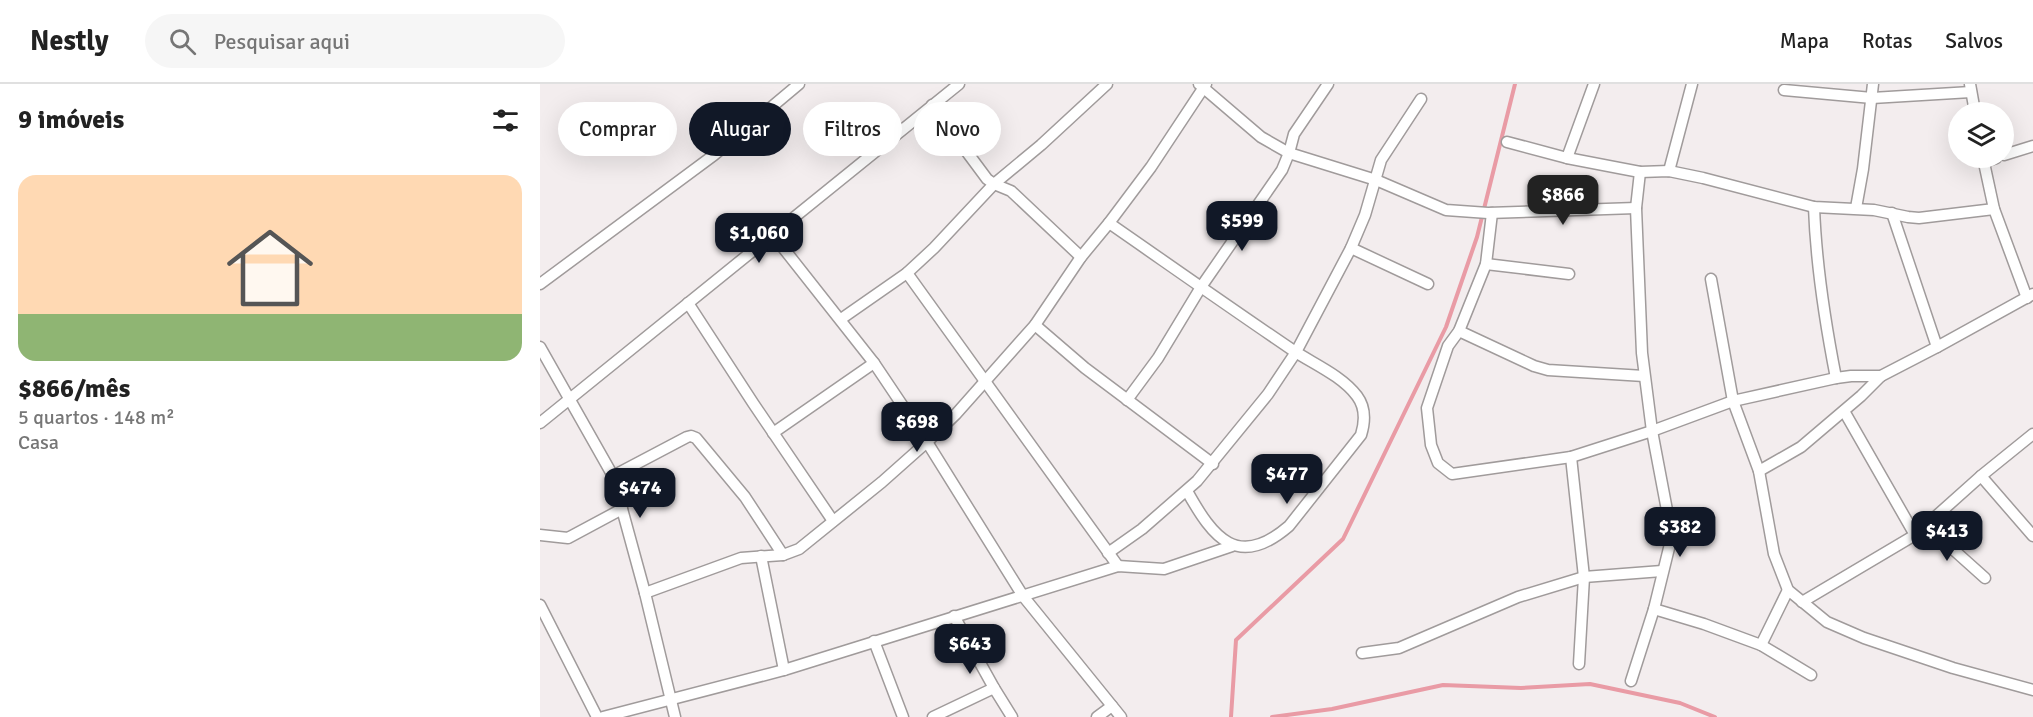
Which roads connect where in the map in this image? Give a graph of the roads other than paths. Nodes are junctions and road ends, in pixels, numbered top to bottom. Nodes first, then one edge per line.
1 (799, 84) edge
2 (958, 84) edge
3 (1107, 84) edge
4 (1328, 84) edge
5 (1594, 84) edge
6 (1692, 84) edge
7 (1873, 84) edge
8 (1202, 85) edge
9 (1970, 88) edge
10 (1784, 90) dead end
11 (1872, 98) junction
12 (1421, 99) dead end
13 (936, 102) edge
14 (914, 120) edge
15 (1507, 142) dead end
16 (2033, 146) edge
17 (2014, 152) edge
18 (1289, 153) junction
19 (970, 156) edge
20 (1567, 158) junction
21 (1985, 168) edge
22 (1669, 171) junction
23 (1640, 172) junction
24 (1376, 180) junction
25 (994, 184) junction
26 (1814, 207) junction
27 (1636, 208) junction
28 (1856, 208) junction
29 (1994, 209) junction
30 (1490, 213) junction
31 (1892, 213) junction
32 (1109, 223) junction
33 (773, 234) junction
34 (1351, 248) junction
35 (1081, 257) junction
36 (1486, 264) junction
37 (907, 273) junction
38 (1569, 274) dead end
39 (1711, 279) dead end
40 (540, 284) edge
41 (1428, 284) dead end
42 (1201, 287) junction
43 (2030, 296) edge
44 (688, 303) junction
45 (841, 319) junction
46 (1035, 325) junction
47 (1459, 331) junction
48 (540, 347) edge
49 (1937, 348) junction
50 (1296, 352) junction
51 (874, 363) junction
52 (1644, 376) junction
53 (1881, 376) junction
54 (1836, 378) junction
55 (984, 382) junction
56 (569, 399) junction
57 (1127, 400) junction
58 (1733, 401) junction
59 (1844, 411) junction
60 (540, 423) edge
61 (1652, 431) junction
62 (773, 433) junction
63 (2033, 434) edge
64 (927, 442) junction
65 (1571, 457) junction
66 (1213, 464) junction
67 (1759, 471) junction
68 (613, 476) junction
69 (1981, 476) junction
70 (1187, 491) junction
71 (622, 509) junction
72 (833, 521) junction
73 (1928, 526) junction
74 (540, 535) edge
75 (1915, 535) junction
76 (2033, 536) edge
77 (1232, 546) junction
78 (1108, 553) junction
79 (783, 555) junction
80 (760, 556) junction
81 (1118, 566) junction
82 (1662, 571) junction
83 (1584, 577) junction
84 (1985, 578) dead end
85 (1788, 590) junction
86 (645, 593) junction
87 (1023, 596) junction
88 (1802, 602) junction
89 (540, 605) edge
90 (1654, 609) junction
91 (954, 616) junction
92 (874, 641) junction
93 (1761, 645) junction
94 (1362, 653) dead end
95 (1579, 664) dead end
96 (784, 669) junction
97 (1811, 675) dead end
98 (1631, 681) dead end
99 (994, 688) junction
100 (2033, 690) edge
101 (670, 700) junction
102 (1112, 706) junction
103 (597, 717) edge
104 (603, 717) edge
105 (675, 717) edge
106 (903, 717) edge
107 (933, 717) edge
108 (1012, 717) edge
109 (1096, 717) edge
110 (1121, 717) edge

1 - 40 street
2 - 13 street
3 - 25 street
4 - 18 street
5 - 20 street
6 - 22 street
7 - 11 street
8 - 18 street
8 - 32 street
9 - 11 street
10 - 11 street
11 - 28 street
12 - 24 street
14 - 33 street
15 - 20 street
16 - 17 street
18 - 24 street
18 - 42 street
19 - 25 street
20 - 23 street
21 - 29 street
22 - 23 street
22 - 26 street
23 - 27 street
24 - 30 street
24 - 34 street
25 - 35 street
25 - 37 street
26 - 28 street
26 - 54 street
27 - 30 street
27 - 52 street
28 - 31 street
29 - 31 street
29 - 43 street
30 - 36 street
31 - 49 street
32 - 35 street
32 - 42 street
33 - 44 street
33 - 45 street
34 - 41 street
34 - 50 street
35 - 46 street
36 - 38 street
36 - 47 street
37 - 45 street
37 - 55 street
39 - 58 street
42 - 50 street
42 - 57 street
43 - 49 street
44 - 56 street
44 - 62 street
45 - 51 street
46 - 55 street
46 - 57 street
47 - 52 street
47 - 65 street
48 - 56 street
49 - 53 street
50 - 66 street
50 - 77 street
51 - 62 street
51 - 64 street
52 - 61 street
53 - 54 street
53 - 59 street
54 - 58 street
55 - 64 street
55 - 78 street
56 - 60 street
56 - 68 street
57 - 66 street
58 - 61 street
58 - 67 street
59 - 67 street
59 - 75 street
61 - 65 street
61 - 82 street
62 - 72 street
63 - 69 street
64 - 72 street
64 - 87 street
65 - 83 street
66 - 70 street
67 - 85 street
68 - 71 street
68 - 79 street
69 - 73 street
69 - 76 street
70 - 77 street
70 - 78 street
71 - 74 street
71 - 86 street
72 - 79 street
73 - 75 street
73 - 84 street
75 - 88 street
77 - 81 street
78 - 81 street
79 - 80 street
80 - 86 street
80 - 96 street
81 - 87 street
82 - 83 street
82 - 90 street
83 - 94 street
83 - 95 street
85 - 88 street
85 - 93 street
86 - 101 street
87 - 91 street
87 - 102 street
88 - 100 street
89 - 103 street
90 - 93 street
90 - 98 street
91 - 92 street
91 - 99 street
92 - 96 street
92 - 106 street
93 - 97 street
96 - 101 street
99 - 107 street
99 - 108 street
101 - 104 street
101 - 105 street
102 - 109 street
102 - 110 street

